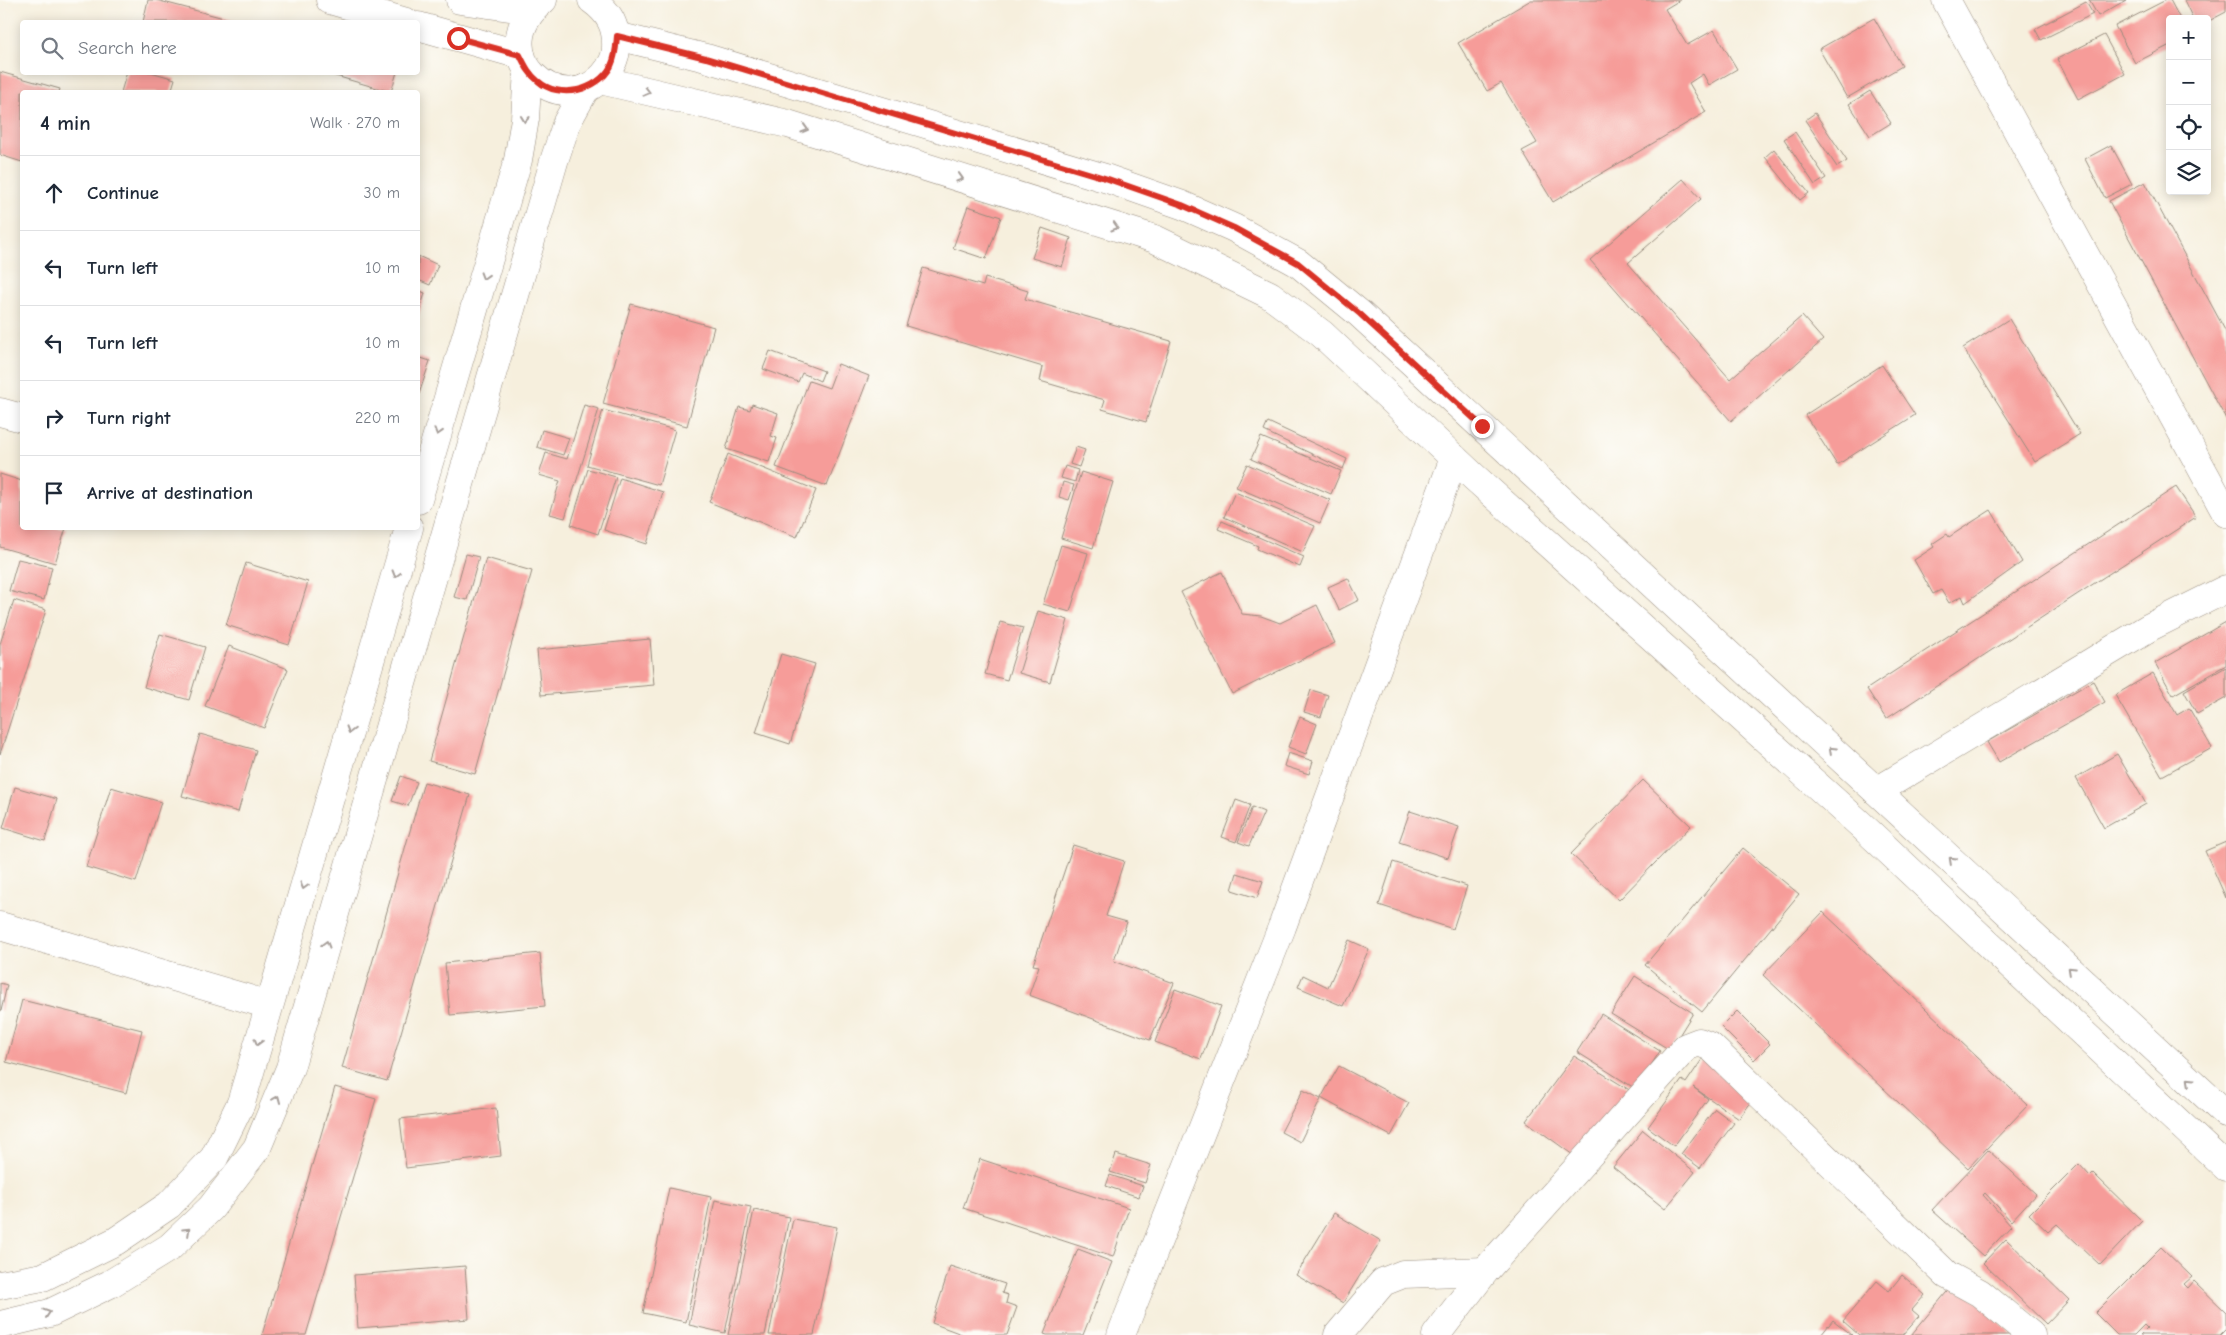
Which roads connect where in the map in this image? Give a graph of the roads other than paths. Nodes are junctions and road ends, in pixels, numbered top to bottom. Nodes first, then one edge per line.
1 (330, 0) edge
2 (460, 0) edge
3 (1946, 0) edge
4 (600, 3) edge
5 (537, 5) edge
6 (399, 20) edge
7 (420, 27) edge
8 (617, 36) junction
9 (524, 63) junction
10 (593, 84) junction
11 (0, 412) edge
12 (20, 417) edge
13 (1454, 458) junction
14 (420, 493) edge
15 (2226, 513) edge
16 (408, 530) edge
17 (2226, 589) edge
18 (1877, 791) junction
19 (0, 926) edge
20 (268, 1005) junction
21 (2226, 1114) edge
22 (2226, 1167) edge
23 (1485, 1271) junction
24 (0, 1285) edge
25 (0, 1325) edge
26 (1121, 1335) edge
27 (1338, 1335) edge
28 (1436, 1335) edge
29 (2031, 1335) edge

1 - 6 street
2 - 5 street
3 - 15 street
4 - 8 street
5 - 9 street
7 - 9 street
8 - 10 street
18 -> 8 street
9 - 10 street
9 -> 14 street
10 -> 13 street
25 -> 10 street
11 - 12 street
13 - 22 street
13 - 26 street
16 -> 20 street
17 - 18 street
21 -> 18 street
19 - 20 street
20 -> 24 street
23 - 27 street
23 - 28 street
23 - 29 street

